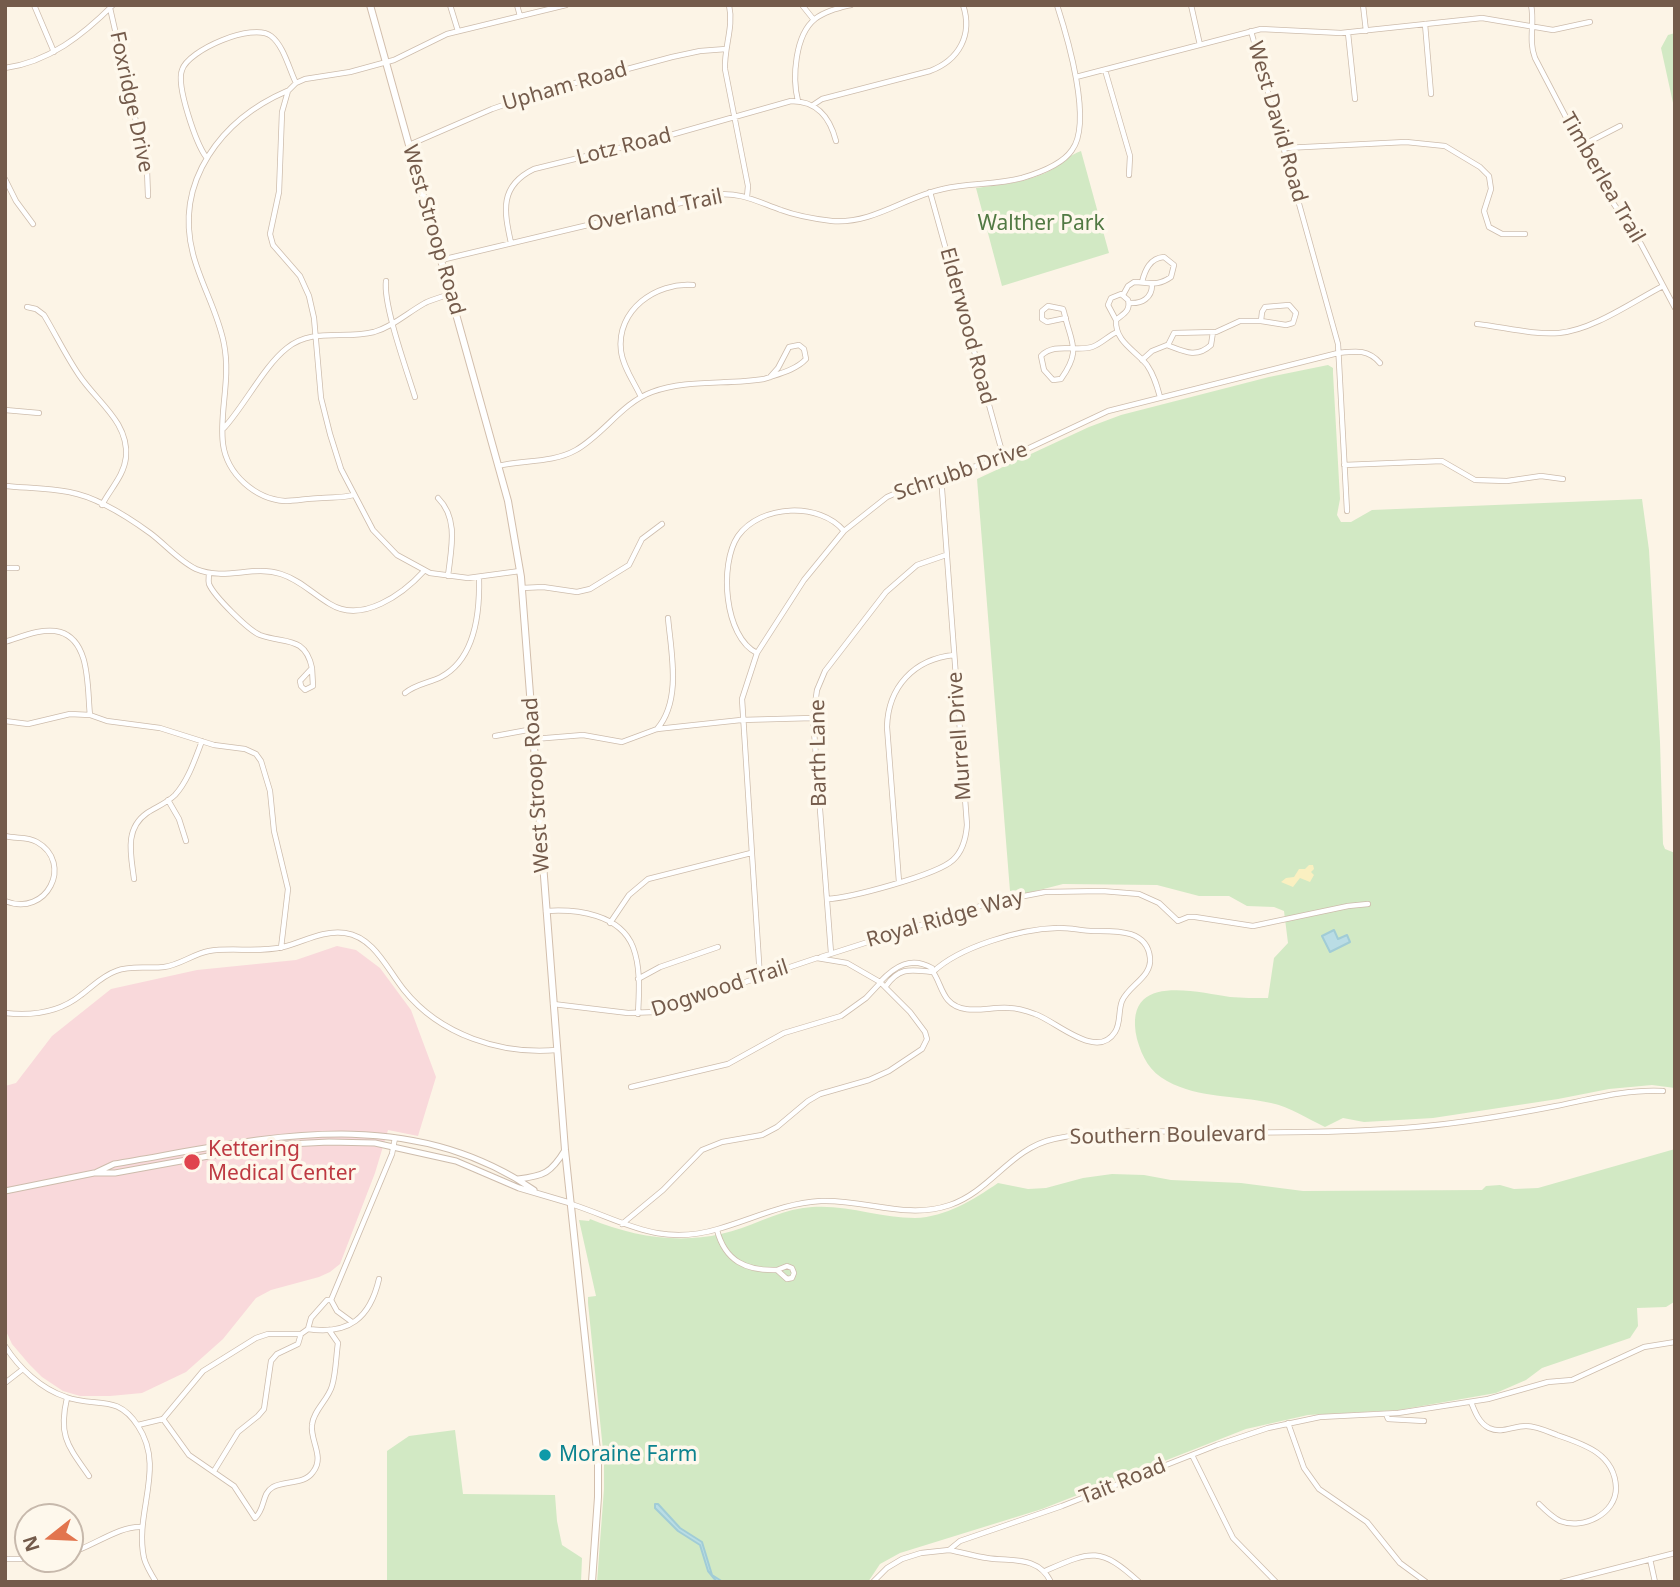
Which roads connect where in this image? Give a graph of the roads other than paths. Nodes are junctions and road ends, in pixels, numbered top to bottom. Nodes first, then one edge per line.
1 (34, 5) edge
2 (370, 5) edge
3 (450, 5) edge
4 (517, 5) edge
5 (566, 5) edge
6 (729, 5) edge
7 (802, 5) edge
8 (851, 5) edge
9 (963, 5) edge
10 (1057, 5) edge
11 (1191, 5) edge
12 (1363, 5) edge
13 (1531, 5) edge
14 (112, 6) edge
15 (520, 16) junction
16 (814, 20) junction
17 (1590, 22) dead end
18 (1425, 24) junction
19 (1532, 28) junction
20 (1366, 30) junction
21 (458, 31) junction
22 (1251, 31) junction
23 (1349, 33) junction
24 (1200, 45) junction
25 (726, 49) junction
26 (54, 52) junction
27 (386, 62) junction
28 (5, 68) edge
29 (1105, 70) junction
30 (1076, 77) junction
31 (296, 83) junction
32 (288, 91) junction
33 (1431, 94) dead end
34 (1354, 99) dead end
35 (798, 101) junction
36 (813, 105) junction
37 (735, 117) junction
38 (1619, 126) dead end
39 (836, 141) dead end
40 (410, 145) junction
41 (1581, 146) junction
42 (1285, 148) junction
43 (206, 157) junction
44 (1129, 175) dead end
45 (5, 178) edge
46 (930, 192) junction
47 (148, 196) dead end
48 (747, 197) junction
49 (33, 224) dead end
50 (1525, 234) dead end
51 (511, 243) junction
52 (441, 260) junction
53 (386, 281) dead end
54 (1142, 282) junction
55 (693, 285) dead end
56 (1152, 285) junction
57 (1663, 286) junction
58 (451, 294) junction
59 (1123, 295) junction
60 (1129, 303) junction
61 (27, 307) dead end
62 (1675, 309) edge
63 (1066, 318) junction
64 (1116, 320) junction
65 (1261, 321) junction
66 (1477, 324) dead end
67 (394, 325) junction
68 (1117, 331) junction
69 (1213, 332) junction
70 (315, 335) junction
71 (1168, 345) junction
72 (1073, 348) junction
73 (1338, 352) junction
74 (1142, 360) junction
75 (1380, 363) dead end
76 (767, 378) junction
77 (415, 397) dead end
78 (642, 397) junction
79 (1160, 397) junction
80 (5, 410) edge
81 (40, 413) dead end
82 (224, 429) junction
83 (1004, 459) junction
84 (1344, 465) junction
85 (498, 466) junction
86 (941, 476) junction
87 (1563, 479) dead end
88 (5, 486) edge
89 (353, 494) junction
90 (438, 498) dead end
91 (102, 505) junction
92 (1347, 511) dead end
93 (662, 524) dead end
94 (844, 531) junction
95 (946, 555) junction
96 (5, 568) edge
97 (18, 568) dead end
98 (424, 571) junction
99 (520, 571) junction
100 (209, 573) junction
101 (448, 576) junction
102 (479, 577) junction
103 (522, 588) junction
104 (668, 618) dead end
105 (5, 642) edge
106 (757, 653) junction
107 (954, 655) junction
108 (312, 668) junction
109 (405, 693) dead end
110 (90, 715) junction
111 (813, 718) junction
112 (741, 720) junction
113 (5, 721) edge
114 (533, 729) junction
115 (657, 729) junction
116 (495, 736) dead end
117 (534, 738) junction
118 (202, 741) junction
119 (168, 800) junction
120 (5, 836) edge
121 (186, 841) dead end
122 (751, 853) junction
123 (134, 878) dead end
124 (900, 882) junction
125 (827, 899) junction
126 (5, 901) edge
127 (1368, 904) dead end
128 (546, 911) junction
129 (610, 923) junction
130 (718, 947) dead end
131 (281, 948) junction
132 (831, 953) junction
133 (817, 958) junction
134 (901, 964) junction
135 (921, 966) junction
136 (933, 972) junction
137 (902, 973) junction
138 (885, 976) junction
139 (760, 978) junction
140 (638, 979) junction
141 (890, 981) junction
142 (882, 984) junction
143 (553, 1004) junction
144 (5, 1013) edge
145 (638, 1014) junction
146 (557, 1050) junction
147 (631, 1087) dead end
148 (1663, 1091) dead end
149 (395, 1138) junction
150 (394, 1146) junction
151 (565, 1150) junction
152 (94, 1173) junction
153 (518, 1179) junction
154 (5, 1191) edge
155 (537, 1192) junction
156 (570, 1203) junction
157 (622, 1224) junction
158 (716, 1230) junction
159 (777, 1270) dead end
160 (379, 1279) dead end
161 (331, 1300) junction
162 (352, 1322) junction
163 (308, 1329) junction
164 (329, 1330) junction
165 (301, 1334) junction
166 (1675, 1342) edge
167 (5, 1346) edge
168 (23, 1369) junction
169 (5, 1382) edge
170 (67, 1398) junction
171 (1471, 1402) junction
172 (1386, 1414) junction
173 (163, 1419) junction
174 (1424, 1421) dead end
175 (1288, 1423) junction
176 (138, 1425) junction
177 (1192, 1455) junction
178 (214, 1471) junction
179 (89, 1476) dead end
180 (1539, 1504) dead end
181 (142, 1527) junction
182 (84, 1548) edge
183 (949, 1550) junction
184 (1675, 1553) edge
185 (1650, 1559) junction
186 (1045, 1571) junction
187 (153, 1580) edge
188 (592, 1582) edge
189 (873, 1582) edge
190 (1051, 1582) edge
191 (1139, 1582) edge
192 (1276, 1582) edge
193 (1426, 1582) edge
194 (1562, 1582) edge
195 (1656, 1582) edge

1 - 26 street
2 - 27 main road, West Stroop Road
3 - 21 street
4 - 15 street
5 - 15 street
6 - 25 street
7 - 16 street
8 - 16 street
9 - 36 street
10 - 30 street
11 - 24 street
12 - 20 street
13 - 19 street, Timberlea Trail
14 - 26 street
14 - 47 street, Foxridge Drive
15 - 21 street
16 - 35 street
17 - 19 street
18 - 19 street
18 - 20 street
18 - 33 street
19 - 41 street, Timberlea Trail
20 - 23 street
21 - 27 street
22 - 23 street
22 - 24 street, West David Road
22 - 42 street, West David Road
23 - 34 street
24 - 29 street, West David Road
25 - 37 street
25 - 40 street, Upham Road
26 - 28 street
27 - 31 street
27 - 40 main road, West Stroop Road
29 - 30 street, West David Road
29 - 44 street
30 - 46 street, Overland Trail
31 - 32 street
31 - 43 street
32 - 43 street
32 - 70 street
35 - 36 street
35 - 37 street, Lotz Road
36 - 39 street
37 - 48 street
37 - 51 street, Lotz Road
38 - 41 street
40 - 52 main road, West Stroop Road
41 - 57 street, Timberlea Trail
42 - 50 street
42 - 73 street, West David Road
43 - 82 street
45 - 49 street
46 - 48 street, Overland Trail
46 - 83 street, Elderwood Road
48 - 51 street, Overland Trail
51 - 52 street, Overland Trail
52 - 58 main road, West Stroop Road
53 - 67 street
54 - 56 street
54 - 56 street
54 - 59 street
55 - 78 street
56 - 60 street
57 - 62 street, Timberlea Trail
57 - 66 street
58 - 67 street
58 - 85 main road, West Stroop Road
59 - 60 street
59 - 64 street
60 - 64 street
61 - 91 street
63 - 63 street
63 - 72 street
64 - 68 street
65 - 65 street
65 - 69 street
67 - 70 street
67 - 77 street
68 - 72 street
68 - 74 street
69 - 71 street
69 - 71 street
70 - 82 street
70 - 89 street
71 - 74 street
72 - 72 street
73 - 75 street, Schrubb Drive
73 - 79 street, Schrubb Drive
73 - 84 street, West David Road
74 - 79 street
76 - 76 street
76 - 78 street
78 - 85 street
79 - 83 street, Schrubb Drive
80 - 81 street
82 - 89 street
83 - 86 street, Schrubb Drive
84 - 87 street
84 - 92 street, West David Road
85 - 99 main road, West Stroop Road
86 - 94 street, Schrubb Drive
86 - 95 street, Murrell Drive
88 - 91 street
89 - 98 street
90 - 101 street
91 - 100 street
93 - 103 street
94 - 106 street, Schrubb Drive
94 - 106 street
95 - 107 street, Murrell Drive
95 - 111 street, Barth Lane
96 - 97 street
98 - 100 street
98 - 101 street
99 - 102 street
99 - 103 main road, West Stroop Road
100 - 108 street
101 - 102 street
102 - 109 street
103 - 114 main road, West Stroop Road
104 - 115 street
105 - 110 street
106 - 112 street, Schrubb Drive
107 - 124 street
107 - 124 street, Murrell Drive
108 - 108 street
110 - 113 street
110 - 118 street
111 - 112 street
111 - 125 street, Barth Lane
112 - 115 street
112 - 122 street, Schrubb Drive
114 - 116 street
114 - 117 main road, West Stroop Road
115 - 117 street
117 - 128 main road, West Stroop Road
118 - 119 street
118 - 131 street
119 - 121 street
119 - 123 street
120 - 126 street
122 - 129 street
122 - 139 street, Schrubb Drive
124 - 125 street, Murrell Drive
125 - 132 street, Barth Lane
127 - 132 street, Royal Ridge Way
128 - 129 street
128 - 143 main road, West Stroop Road
129 - 140 street
130 - 140 street
131 - 144 street
131 - 146 street
132 - 133 street
133 - 139 street, Dogwood Trail
133 - 142 street, Dogwood Trail
134 - 135 street, Royal Ridge Way
134 - 137 street
134 - 138 street, Royal Ridge Way
135 - 136 street, Royal Ridge Way
135 - 137 street, Royal Ridge Way
136 - 136 street, Royal Ridge Way
137 - 141 street, Royal Ridge Way
138 - 141 street
138 - 142 street, Royal Ridge Way
139 - 145 street, Dogwood Trail
140 - 145 street
141 - 142 street, Royal Ridge Way
142 - 147 street
142 - 157 street, Dogwood Trail
143 - 145 street, Dogwood Trail
143 - 146 main road, West Stroop Road
146 - 151 main road, West Stroop Road
148 - 158 street, Southern Boulevard
149 - 150 street
149 - 152 street, Southern Boulevard
149 - 153 street, Southern Boulevard
150 - 152 street, Southern Boulevard
150 - 155 street, Southern Boulevard
150 - 161 street
151 - 153 street
151 - 156 main road, West Stroop Road
152 - 154 street, Southern Boulevard
153 - 155 street, Southern Boulevard
155 - 156 street, Southern Boulevard
156 - 157 street, Southern Boulevard
156 - 188 main road, West Stroop Road
157 - 158 street, Southern Boulevard
158 - 159 street
160 - 162 street
161 - 162 street
161 - 163 street
162 - 164 street
163 - 164 street
163 - 165 street
164 - 178 street
165 - 173 street
165 - 178 street
166 - 171 street, Tait Road
167 - 168 street
168 - 169 street
168 - 170 street
170 - 176 street
170 - 179 street
171 - 172 street, Tait Road
171 - 180 street
172 - 174 street, Tait Road
172 - 175 street, Tait Road
173 - 176 street
173 - 178 street
175 - 177 street, Tait Road
175 - 193 street
176 - 181 street
177 - 183 street, Tait Road
177 - 192 street
181 - 182 street
181 - 187 street
183 - 186 street
183 - 189 street, Tait Road
184 - 185 street
185 - 194 street
185 - 195 street
186 - 190 street
186 - 191 street

